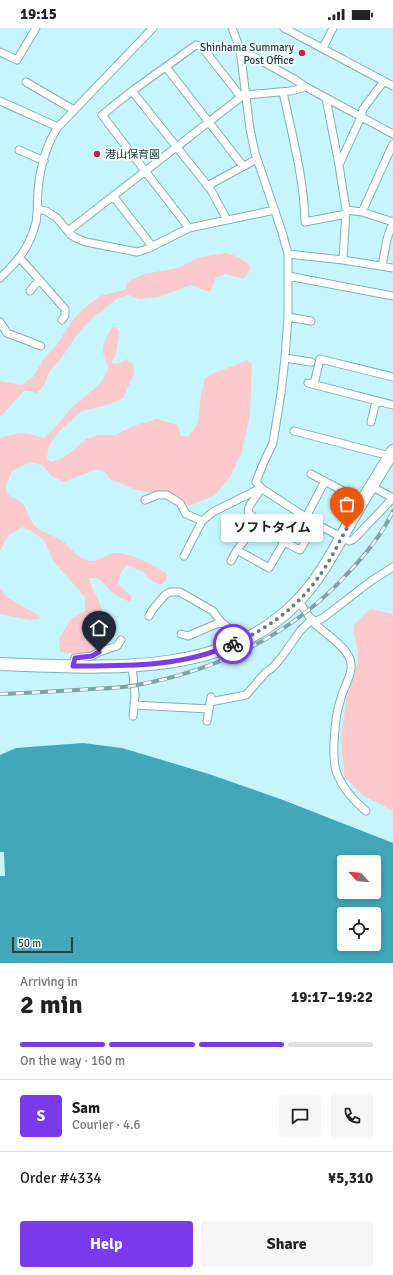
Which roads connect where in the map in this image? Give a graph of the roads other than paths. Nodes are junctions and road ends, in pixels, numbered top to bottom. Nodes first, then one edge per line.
1 (36, 28) edge
2 (153, 28) edge
3 (232, 28) edge
4 (285, 28) edge
5 (333, 28) edge
6 (323, 48) junction
7 (240, 50) junction
8 (0, 52) edge
9 (166, 67) junction
10 (384, 81) junction
11 (26, 82) dead end
12 (393, 86) edge
13 (306, 87) junction
14 (132, 91) junction
15 (283, 92) junction
16 (243, 96) junction
17 (326, 98) junction
18 (0, 101) edge
19 (74, 110) junction
20 (361, 117) junction
21 (209, 122) junction
22 (58, 126) junction
23 (393, 134) edge
24 (393, 144) edge
25 (178, 147) junction
26 (19, 150) dead end
27 (257, 159) junction
28 (44, 161) junction
29 (339, 165) junction
30 (243, 166) junction
31 (146, 172) junction
32 (207, 186) junction
33 (113, 196) junction
34 (38, 208) junction
35 (275, 210) junction
36 (346, 212) junction
37 (362, 212) junction
38 (227, 220) junction
39 (393, 222) edge
40 (189, 228) junction
41 (68, 231) junction
42 (152, 246) junction
43 (288, 254) junction
44 (20, 258) junction
45 (343, 260) junction
46 (382, 266) junction
47 (393, 268) edge
48 (288, 276) junction
49 (0, 278) edge
50 (39, 280) junction
51 (30, 291) dead end
52 (393, 296) edge
53 (288, 317) junction
54 (62, 320) dead end
55 (310, 321) dead end
56 (0, 322) edge
57 (41, 346) dead end
58 (285, 358) junction
59 (311, 362) dead end
60 (393, 377) edge
61 (376, 401) junction
62 (393, 405) edge
63 (371, 422) dead end
64 (294, 431) dead end
65 (392, 454) edge
66 (311, 474) dead end
67 (324, 481) junction
68 (372, 486) junction
69 (261, 488) junction
70 (145, 500) dead end
71 (362, 502) junction
72 (306, 517) junction
73 (202, 521) junction
74 (259, 521) junction
75 (316, 524) junction
76 (341, 537) junction
77 (284, 542) junction
78 (237, 550) junction
79 (184, 556) dead end
80 (231, 561) dead end
81 (393, 566) edge
82 (298, 601) junction
83 (149, 616) dead end
84 (313, 621) junction
85 (220, 622) junction
86 (181, 634) dead end
87 (121, 640) dead end
88 (240, 641) junction
89 (0, 664) edge
90 (73, 666) junction
91 (132, 666) junction
92 (210, 703) junction
93 (134, 705) junction
94 (134, 716) dead end
95 (207, 722) dead end
96 (366, 811) dead end

1 - 8 street
2 - 19 street
3 - 7 street
4 - 6 street
5 - 6 street
6 - 10 street
7 - 13 street
7 - 16 street
9 - 14 street
9 - 16 street
9 - 21 street
10 - 12 street
10 - 20 street
11 - 19 street
13 - 15 street
13 - 17 street
14 - 25 street
14 - 31 street
15 - 16 street
15 - 36 street
16 - 21 street
16 - 27 street
17 - 20 street
17 - 29 street
18 - 22 street
19 - 22 street
20 - 23 street
20 - 29 street
21 - 25 street
21 - 30 street
22 - 28 street
24 - 37 street
25 - 31 street
25 - 32 street
26 - 28 street
27 - 30 street
27 - 35 street
28 - 34 street
29 - 36 street
30 - 32 street
31 - 33 street
31 - 40 street
32 - 38 street
33 - 41 street
33 - 42 street
34 - 41 street
34 - 44 street
35 - 38 street
35 - 43 street
36 - 37 street
36 - 45 street
37 - 39 street
38 - 40 street
39 - 46 street
40 - 42 street
41 - 42 street
43 - 45 street
43 - 48 street
44 - 49 street
44 - 50 street
45 - 46 street
46 - 47 street
48 - 52 street
48 - 53 street
50 - 51 street
50 - 54 street
53 - 55 street
53 - 58 street
56 - 57 street
58 - 59 street
58 - 69 street
60 - 61 street
61 - 62 street
61 - 63 street
64 - 65 street
65 - 68 main road
66 - 67 street
67 - 71 street
67 - 72 street
68 - 71 main road
68 - 76 street
69 - 72 street
69 - 73 street
69 - 74 street
70 - 73 street
71 - 76 main road
72 - 75 street
73 - 79 street
74 - 77 street
74 - 78 street
75 - 76 street
75 - 77 street
76 - 82 main road
77 - 78 street
78 - 80 street
81 - 84 street
82 - 84 street
82 - 88 main road
83 - 85 street
84 - 92 street
84 - 96 street
85 - 86 street
85 - 88 street
87 - 90 street
88 - 91 main road
89 - 90 main road
90 - 91 main road
91 - 93 street
92 - 93 street
92 - 95 street
93 - 94 street

